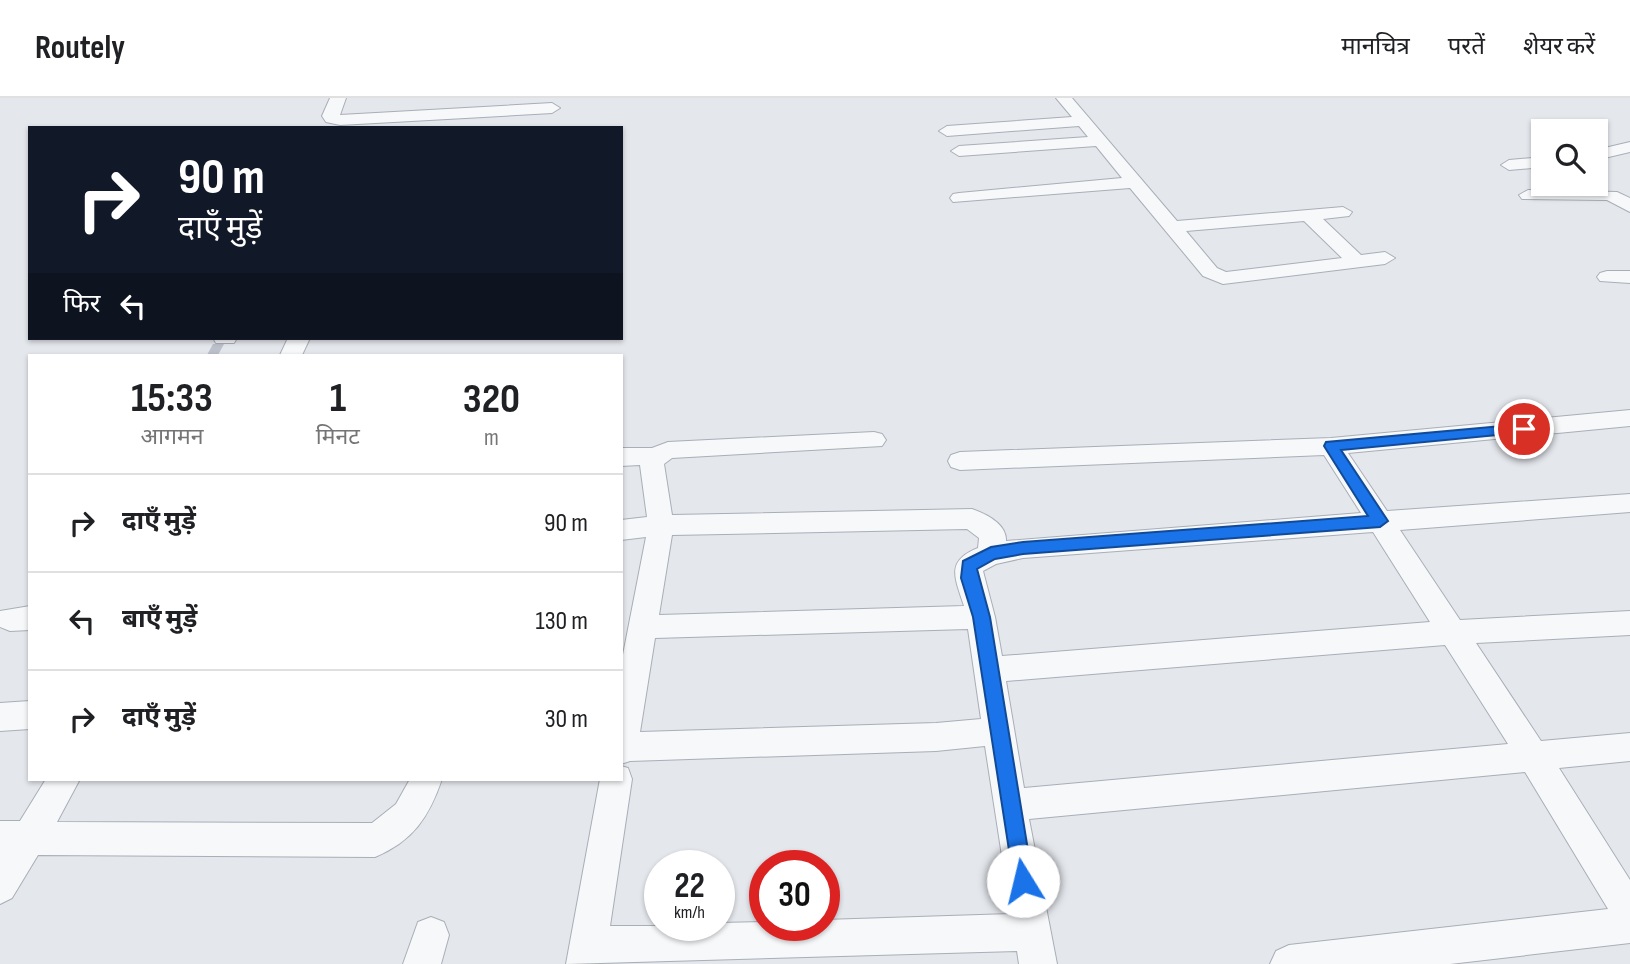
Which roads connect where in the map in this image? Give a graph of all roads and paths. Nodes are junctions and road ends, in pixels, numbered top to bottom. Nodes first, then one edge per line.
1 (338, 98) edge
2 (399, 98) edge
3 (1064, 98) edge
4 (552, 103) edge
5 (392, 117) junction
6 (1086, 121) junction
7 (551, 126) edge
8 (947, 131) dead end
9 (1101, 141) junction
10 (1630, 147) edge
11 (959, 151) dead end
12 (1608, 152) edge
13 (1531, 163) edge
14 (1509, 165) dead end
15 (1133, 181) junction
16 (1528, 195) dead end
17 (960, 198) dead end
18 (1630, 207) edge
19 (1343, 212) dead end
20 (1308, 215) junction
21 (1172, 227) junction
22 (1385, 258) dead end
23 (1357, 262) junction
24 (1607, 277) dead end
25 (1630, 277) edge
26 (1630, 418) edge
27 (874, 440) dead end
28 (1331, 446) junction
29 (655, 456) junction
30 (623, 457) edge
31 (960, 461) dead end
32 (1630, 503) edge
33 (1380, 521) junction
34 (660, 526) junction
35 (623, 530) edge
36 (991, 554) junction
37 (981, 617) junction
38 (1630, 623) edge
39 (636, 632) edge
40 (1452, 632) junction
41 (989, 670) junction
42 (28, 715) edge
43 (0, 717) edge
44 (999, 731) junction
45 (623, 733) edge
46 (1630, 747) edge
47 (623, 749) edge
48 (1532, 754) junction
49 (62, 781) edge
50 (425, 781) edge
51 (616, 781) edge
52 (1010, 805) junction
53 (15, 838) edge
54 (0, 886) edge
55 (1630, 914) edge
56 (1630, 925) edge
57 (1035, 948) edge
58 (586, 955) edge
59 (1289, 964) edge

1 - 5 street
2 - 5 street
3 - 6 street
4 - 5 street
4 - 7 street
6 - 8 street
6 - 9 street
9 - 11 street
9 - 15 street
10 - 12 street
13 - 14 street
15 - 17 street
15 - 21 street
16 - 18 street
19 - 20 street
20 - 21 street
20 - 23 street
21 - 23 street
22 - 23 street
24 - 25 street
26 - 28 street
27 - 29 street
28 - 31 street
28 - 33 street
29 - 30 street
29 - 34 street
32 - 33 street
33 - 36 street
33 - 40 street
34 - 35 street
34 - 36 street
34 - 39 street
36 - 37 street
37 - 39 street
37 - 41 street
38 - 40 street
39 - 45 street
40 - 41 street
40 - 48 street
41 - 44 street
42 - 43 street
44 - 47 street
44 - 52 street
46 - 48 street
48 - 52 street
48 - 55 street
49 - 53 street
50 - 53 street
51 - 58 street
52 - 57 street
53 - 54 street
56 - 59 street
57 - 58 street

